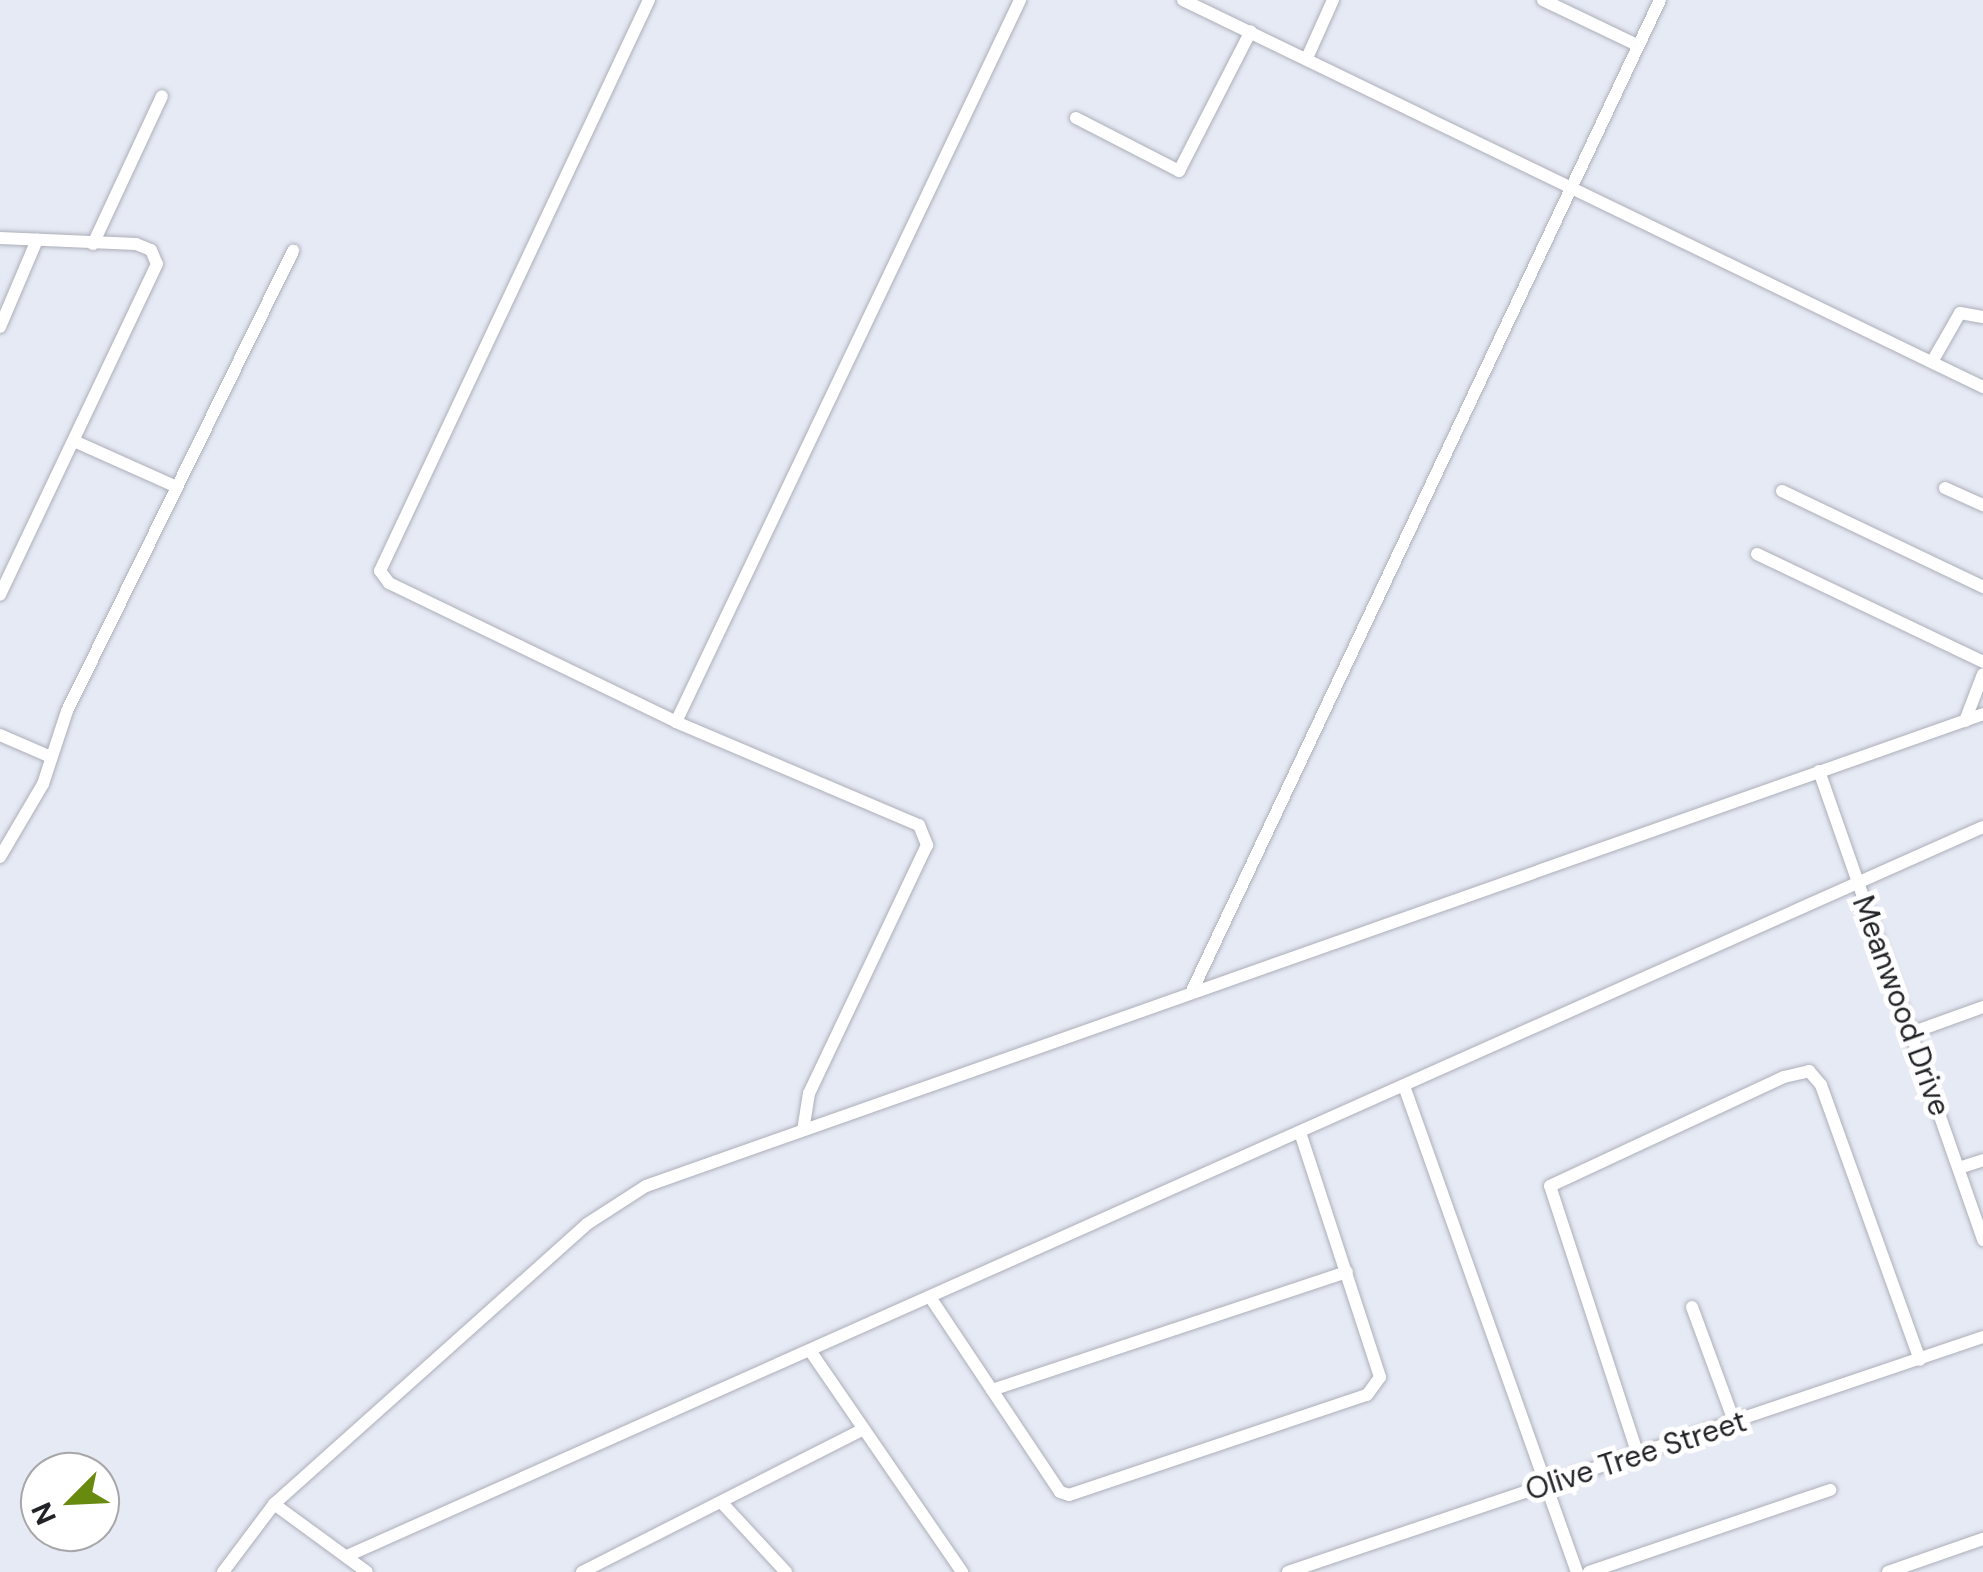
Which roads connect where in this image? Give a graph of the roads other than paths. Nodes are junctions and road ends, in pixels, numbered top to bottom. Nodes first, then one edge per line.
1 (649, 0) edge
2 (1020, 0) edge
3 (1183, 0) edge
4 (1333, 0) edge
5 (1543, 0) edge
6 (1660, 0) edge
7 (1251, 31) junction
8 (1637, 45) junction
9 (1307, 58) junction
10 (162, 96) dead end
11 (1076, 118) dead end
12 (1570, 189) junction
13 (0, 238) edge
14 (37, 240) junction
15 (93, 244) junction
16 (293, 252) dead end
17 (1983, 317) edge
18 (0, 327) edge
19 (1932, 362) junction
20 (1983, 387) edge
21 (74, 440) junction
22 (177, 486) junction
23 (1945, 488) dead end
24 (1782, 491) dead end
25 (1983, 505) edge
26 (1757, 554) dead end
27 (1983, 587) edge
28 (0, 595) edge
29 (1983, 662) edge
30 (1983, 674) edge
31 (1983, 714) edge
32 (1965, 721) junction
33 (676, 722) junction
34 (0, 735) edge
35 (51, 756) junction
36 (1818, 772) junction
37 (1983, 827) edge
38 (0, 857) edge
39 (1858, 886) junction
40 (1192, 991) junction
41 (1983, 1007) edge
42 (1911, 1034) junction
43 (1404, 1086) junction
44 (803, 1129) junction
45 (1300, 1132) junction
46 (1983, 1160) edge
47 (1959, 1168) junction
48 (1983, 1240) edge
49 (1347, 1272) junction
50 (930, 1297) junction
51 (1692, 1307) dead end
52 (1983, 1337) edge
53 (811, 1352) junction
54 (1920, 1360) junction
55 (992, 1390) junction
56 (1735, 1424) junction
57 (862, 1430) junction
58 (1638, 1455) junction
59 (1545, 1486) junction
60 (1830, 1490) dead end
61 (274, 1504) junction
62 (723, 1504) junction
63 (1983, 1539) edge
64 (347, 1556) junction
65 (223, 1572) edge
66 (367, 1572) edge
67 (582, 1572) edge
68 (786, 1572) edge
69 (962, 1572) edge
70 (1288, 1572) edge
71 (1577, 1572) edge
72 (1588, 1572) edge
73 (1888, 1572) edge

1 - 33 street
2 - 33 street
3 - 7 street
4 - 9 street
5 - 8 street
6 - 8 street
7 - 9 street
7 - 11 street
8 - 12 street
9 - 12 street
10 - 15 street
12 - 19 street
12 - 40 street
13 - 14 street
14 - 15 street
14 - 18 street
15 - 21 street
16 - 22 street
17 - 19 street
19 - 20 street
21 - 22 street
21 - 28 street
22 - 35 street
23 - 25 street
24 - 27 street
26 - 29 street
30 - 32 street
31 - 32 street
32 - 36 street
33 - 44 street
34 - 35 street
35 - 38 street
36 - 39 street, Meanwood Drive
36 - 40 street
37 - 39 street
39 - 42 street, Meanwood Drive
39 - 43 street
40 - 44 street
41 - 42 street
42 - 47 street, Meanwood Drive
43 - 45 street
43 - 59 street
44 - 61 street
45 - 49 street
45 - 50 street
46 - 47 street
47 - 48 street, Meanwood Drive
49 - 55 street
49 - 55 street
50 - 53 street
50 - 55 street
51 - 56 street
52 - 54 street, Olive Tree Street
53 - 57 street
53 - 64 street
54 - 56 street, Olive Tree Street
54 - 58 street
56 - 58 street, Olive Tree Street
57 - 62 street
57 - 69 street
58 - 59 street, Olive Tree Street
59 - 70 street, Olive Tree Street
59 - 71 street
60 - 72 street
61 - 64 street
61 - 65 street
62 - 67 street
62 - 68 street
63 - 73 street
64 - 66 street

